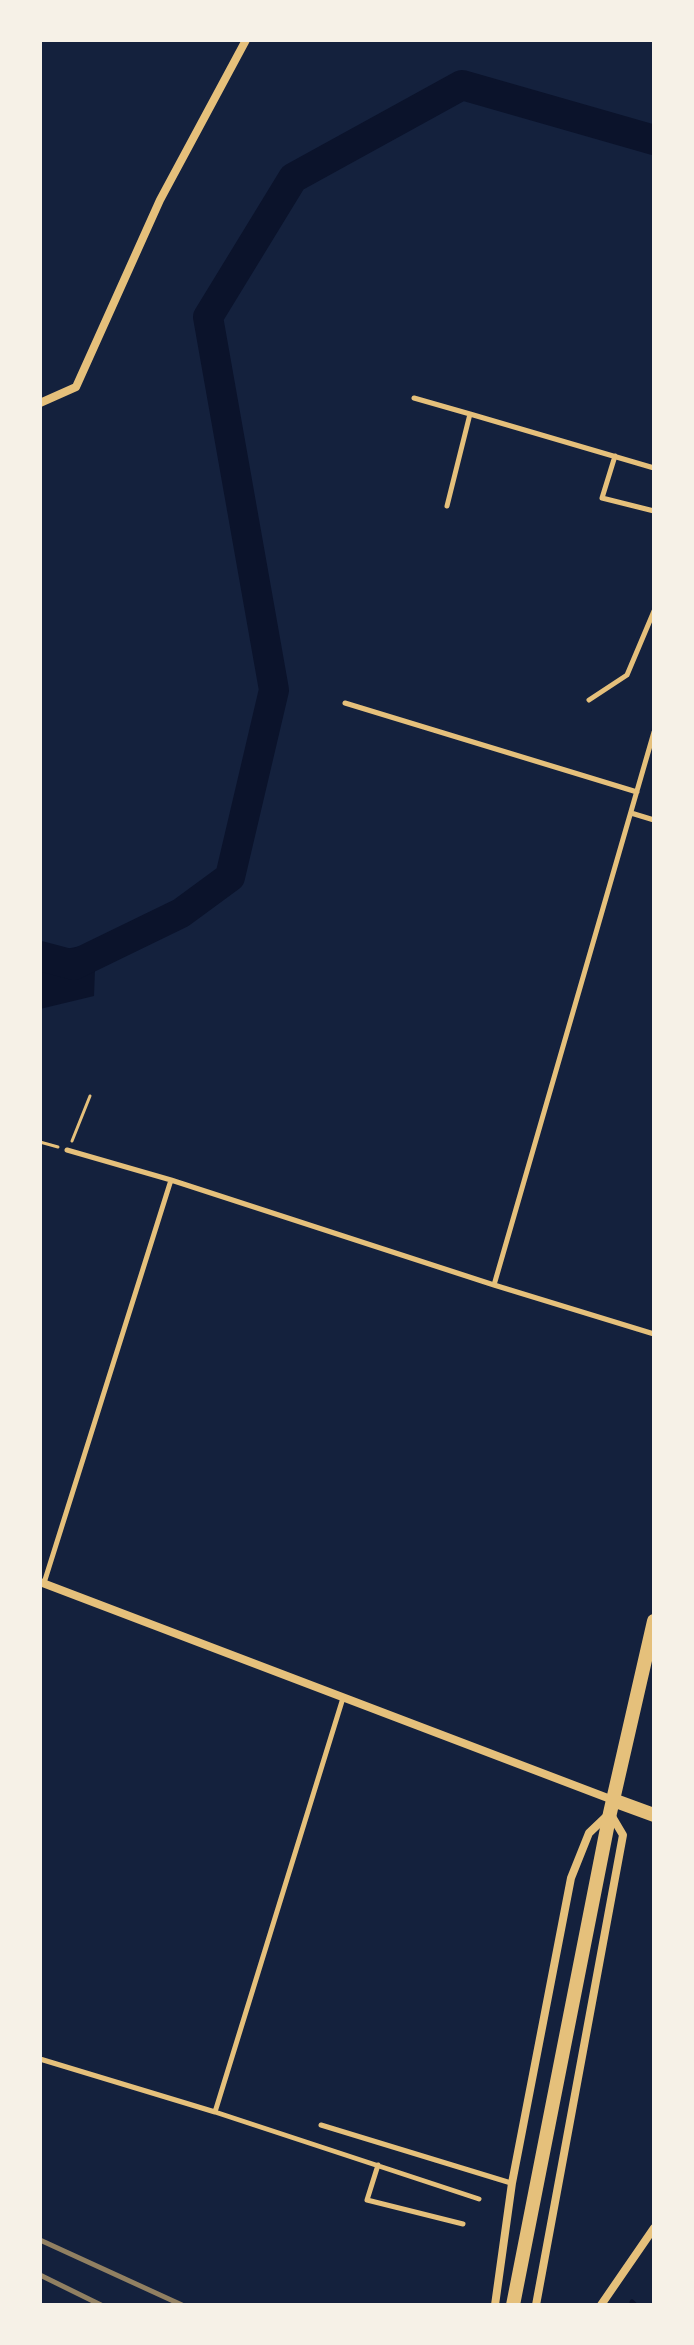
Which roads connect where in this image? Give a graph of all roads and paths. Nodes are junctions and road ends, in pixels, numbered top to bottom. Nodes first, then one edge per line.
1 (246, 40) edge
2 (414, 398) dead end
3 (44, 401) edge
4 (470, 414) junction
5 (615, 456) junction
6 (654, 468) edge
7 (447, 506) dead end
8 (654, 511) edge
9 (654, 611) edge
10 (589, 700) dead end
11 (345, 703) dead end
12 (654, 732) edge
13 (637, 792) junction
14 (631, 813) junction
15 (654, 820) edge
16 (90, 1096) dead end
17 (40, 1142) edge
18 (67, 1150) junction
19 (171, 1180) junction
20 (494, 1285) junction
21 (654, 1334) edge
22 (42, 1582) edge
23 (654, 1621) edge
24 (343, 1698) junction
25 (612, 1807) junction
26 (654, 1815) edge
27 (40, 2059) edge
28 (215, 2112) junction
29 (321, 2125) dead end
30 (378, 2165) junction
31 (512, 2183) junction
32 (479, 2199) dead end
33 (463, 2224) dead end
34 (654, 2228) edge
35 (495, 2305) edge
36 (513, 2305) edge
37 (536, 2305) edge
38 (601, 2305) edge

1 - 3 street
2 - 4 lane
4 - 5 lane
4 - 7 lane
5 - 6 lane
5 - 8 lane
9 - 10 lane
11 - 13 lane
12 - 13 lane
13 - 14 lane
14 - 15 lane
14 - 20 lane
16 - 18 path
17 - 18 path
18 - 19 lane
19 - 20 lane
19 - 22 lane
20 - 21 lane
22 - 24 street
23 - 25 main road
24 - 25 street
24 - 28 lane
25 - 26 main road
25 - 31 street
25 - 36 main road
25 - 37 street
27 - 28 lane
28 - 30 lane
29 - 31 lane
30 - 32 lane
30 - 33 lane
31 - 35 street
34 - 38 street

